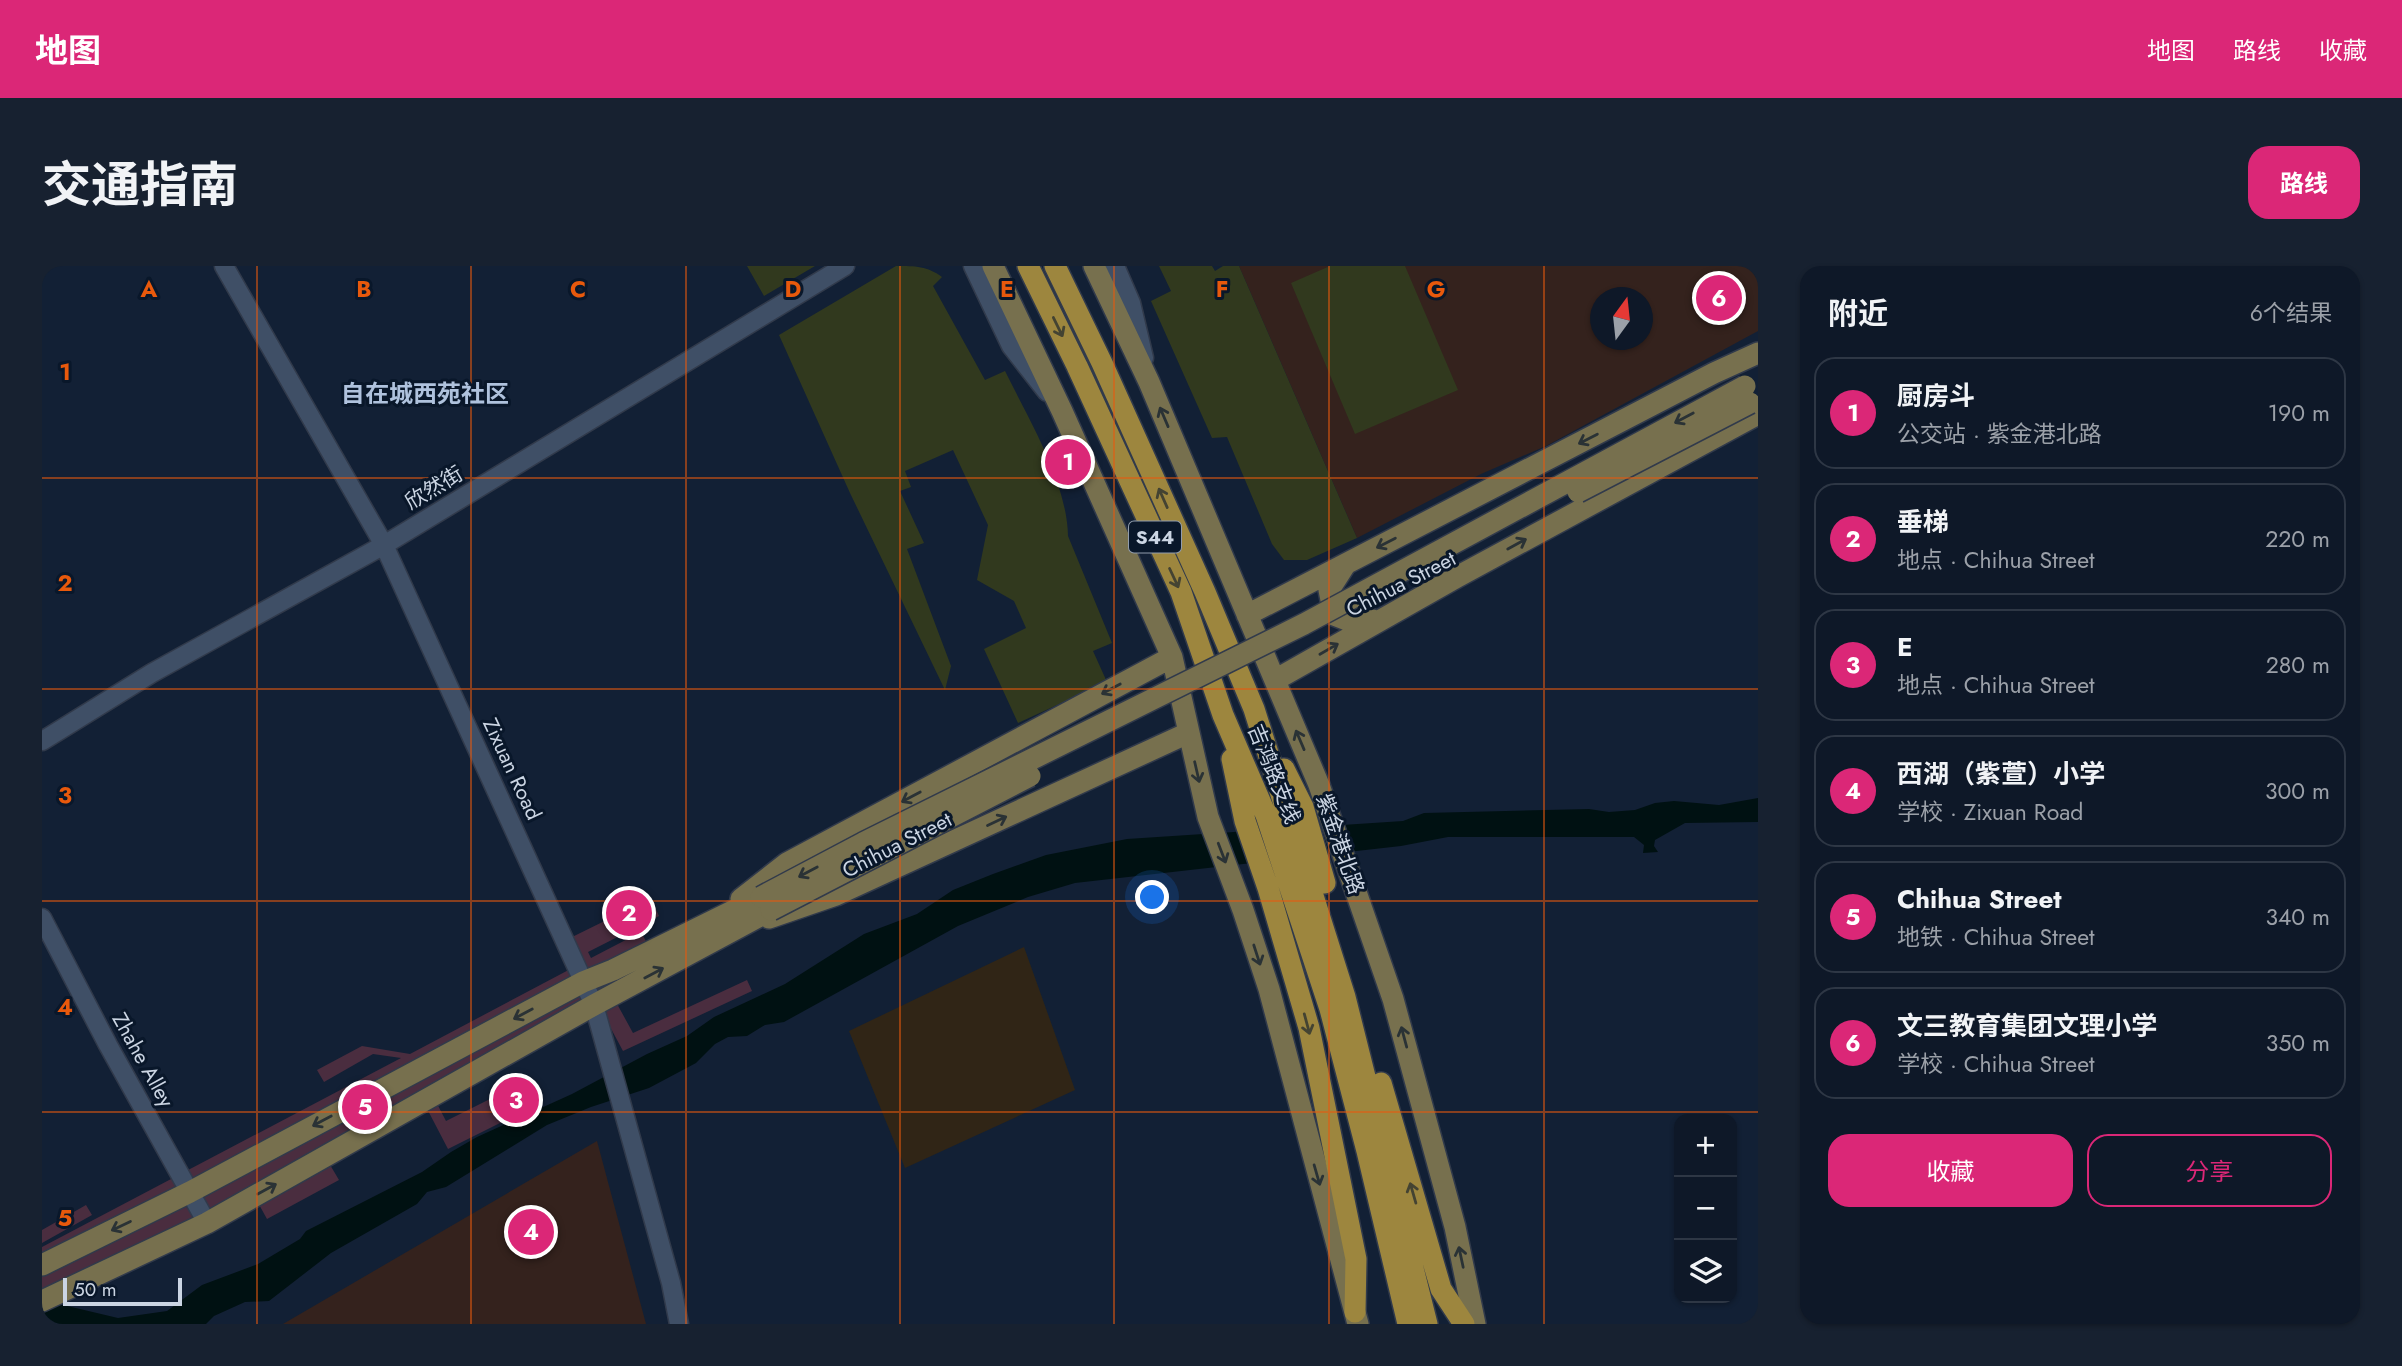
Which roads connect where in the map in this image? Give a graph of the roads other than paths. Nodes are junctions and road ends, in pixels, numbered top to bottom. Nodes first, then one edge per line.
1 (224, 266) edge
2 (845, 266) edge
3 (974, 266) edge
4 (993, 266) edge
5 (1028, 266) edge
6 (1055, 266) edge
7 (1094, 266) edge
8 (1115, 266) edge
9 (1758, 353) edge
10 (1149, 382) junction
11 (1754, 395) edge
12 (1062, 411) junction
13 (384, 545) junction
14 (1346, 564) junction
15 (1247, 615) junction
16 (1382, 618) junction
17 (1171, 657) junction
18 (1275, 680) junction
19 (1223, 715) junction
20 (1188, 733) junction
21 (42, 741) edge
22 (1285, 811) junction
23 (1308, 884) junction
24 (42, 918) edge
25 (725, 924) junction
26 (583, 982) junction
27 (594, 1005) junction
28 (190, 1192) junction
29 (207, 1223) junction
30 (1393, 1226) junction
31 (42, 1265) edge
32 (42, 1301) edge
33 (1357, 1318) edge
34 (678, 1324) edge
35 (1408, 1324) edge
36 (1427, 1324) edge
37 (1464, 1324) edge
38 (1475, 1324) edge

1 - 13 street, Zixuan Road
2 - 13 street, 欣然街
3 - 12 street
4 - 12 main road
5 -> 19 highway, 吉鸿路支线 / S44
22 -> 6 highway, 吉鸿路支线 / S44
7 - 10 main road, 紫金港北路
8 - 10 street, 紫金港北路
9 -> 14 main road
15 -> 10 main road, 紫金港北路
16 -> 11 main road
11 - 25 main road, Chihua Street, bridge
12 - 17 main road
13 - 21 street, 欣然街
13 - 26 street, Zixuan Road
14 - 15 main road
14 - 16 main road
15 - 18 main road, 紫金港北路
18 -> 16 main road
17 - 20 main road
17 -> 25 main road
38 -> 18 main road, 紫金港北路
19 - 22 highway, 吉鸿路支线 / S44
19 -> 33 highway
25 -> 20 main road
20 -> 33 main road
22 - 23 highway, 吉鸿路支线 / S44
22 - 23 highway
23 - 30 highway, 吉鸿路支线 / S44
37 -> 23 highway
24 - 28 street, Zhahe Alley
25 - 26 main road, Chihua Street
27 -> 25 main road, Chihua Street
26 - 27 street, Zixuan Road
26 -> 28 main road, Chihua Street
29 -> 27 main road, Chihua Street
27 - 34 street, Zixuan Road
28 - 29 street, Zhahe Alley
28 -> 31 main road, Chihua Street
29 - 32 main road, Chihua Street
30 - 35 highway, 吉鸿路支线 / S44
30 - 36 highway, 吉鸿路支线 / S44

